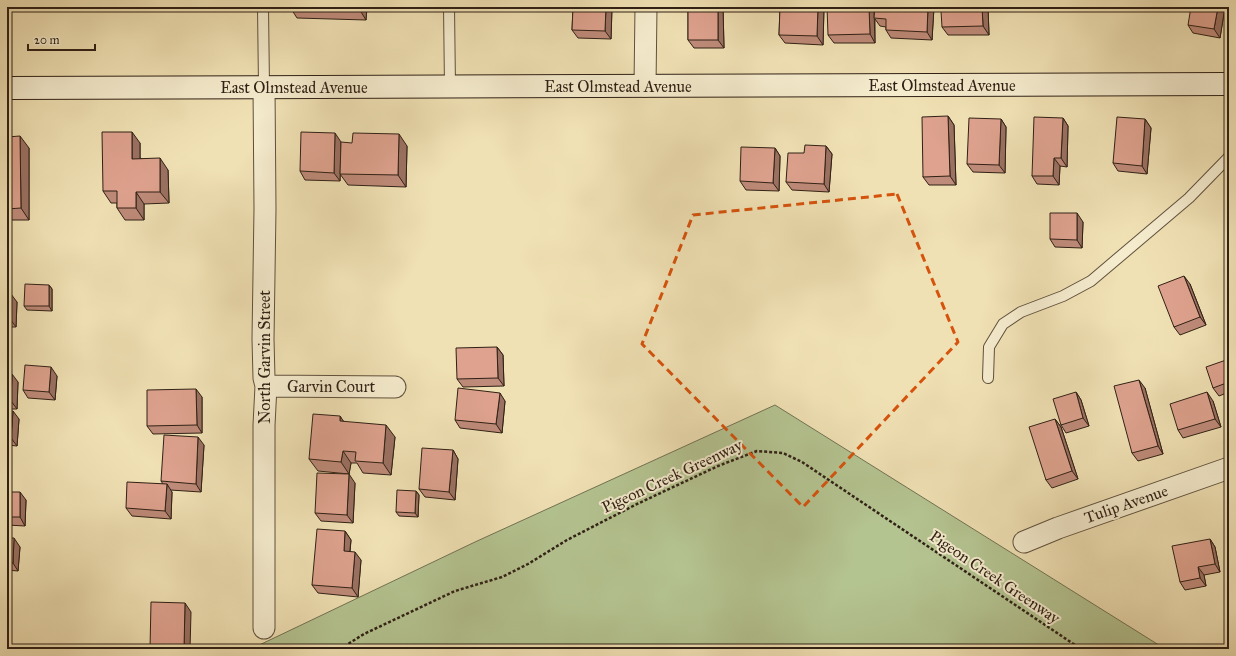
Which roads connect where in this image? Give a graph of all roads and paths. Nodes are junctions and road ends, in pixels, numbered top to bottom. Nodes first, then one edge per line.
1 (263, 7) edge
2 (449, 7) edge
3 (646, 7) edge
4 (1229, 84) edge
5 (645, 86) junction
6 (264, 87) junction
7 (450, 87) junction
8 (7, 88) edge
9 (1229, 157) edge
10 (988, 378) dead end
11 (266, 386) junction
12 (396, 387) dead end
13 (1229, 468) edge
14 (1024, 542) dead end
15 (264, 628) dead end
16 (340, 649) edge
17 (1082, 649) edge

1 - 6 lane
2 - 7 lane
3 - 5 street
4 - 5 street, East Olmstead Avenue
5 - 7 street, East Olmstead Avenue
6 - 7 street, East Olmstead Avenue
6 - 8 street, East Olmstead Avenue
6 - 11 street, North Garvin Street
9 - 10 lane
11 - 12 street, Garvin Court
11 - 15 street, North Garvin Street
13 - 14 street, Tulip Avenue
16 - 17 path, Pigeon Creek Greenway

